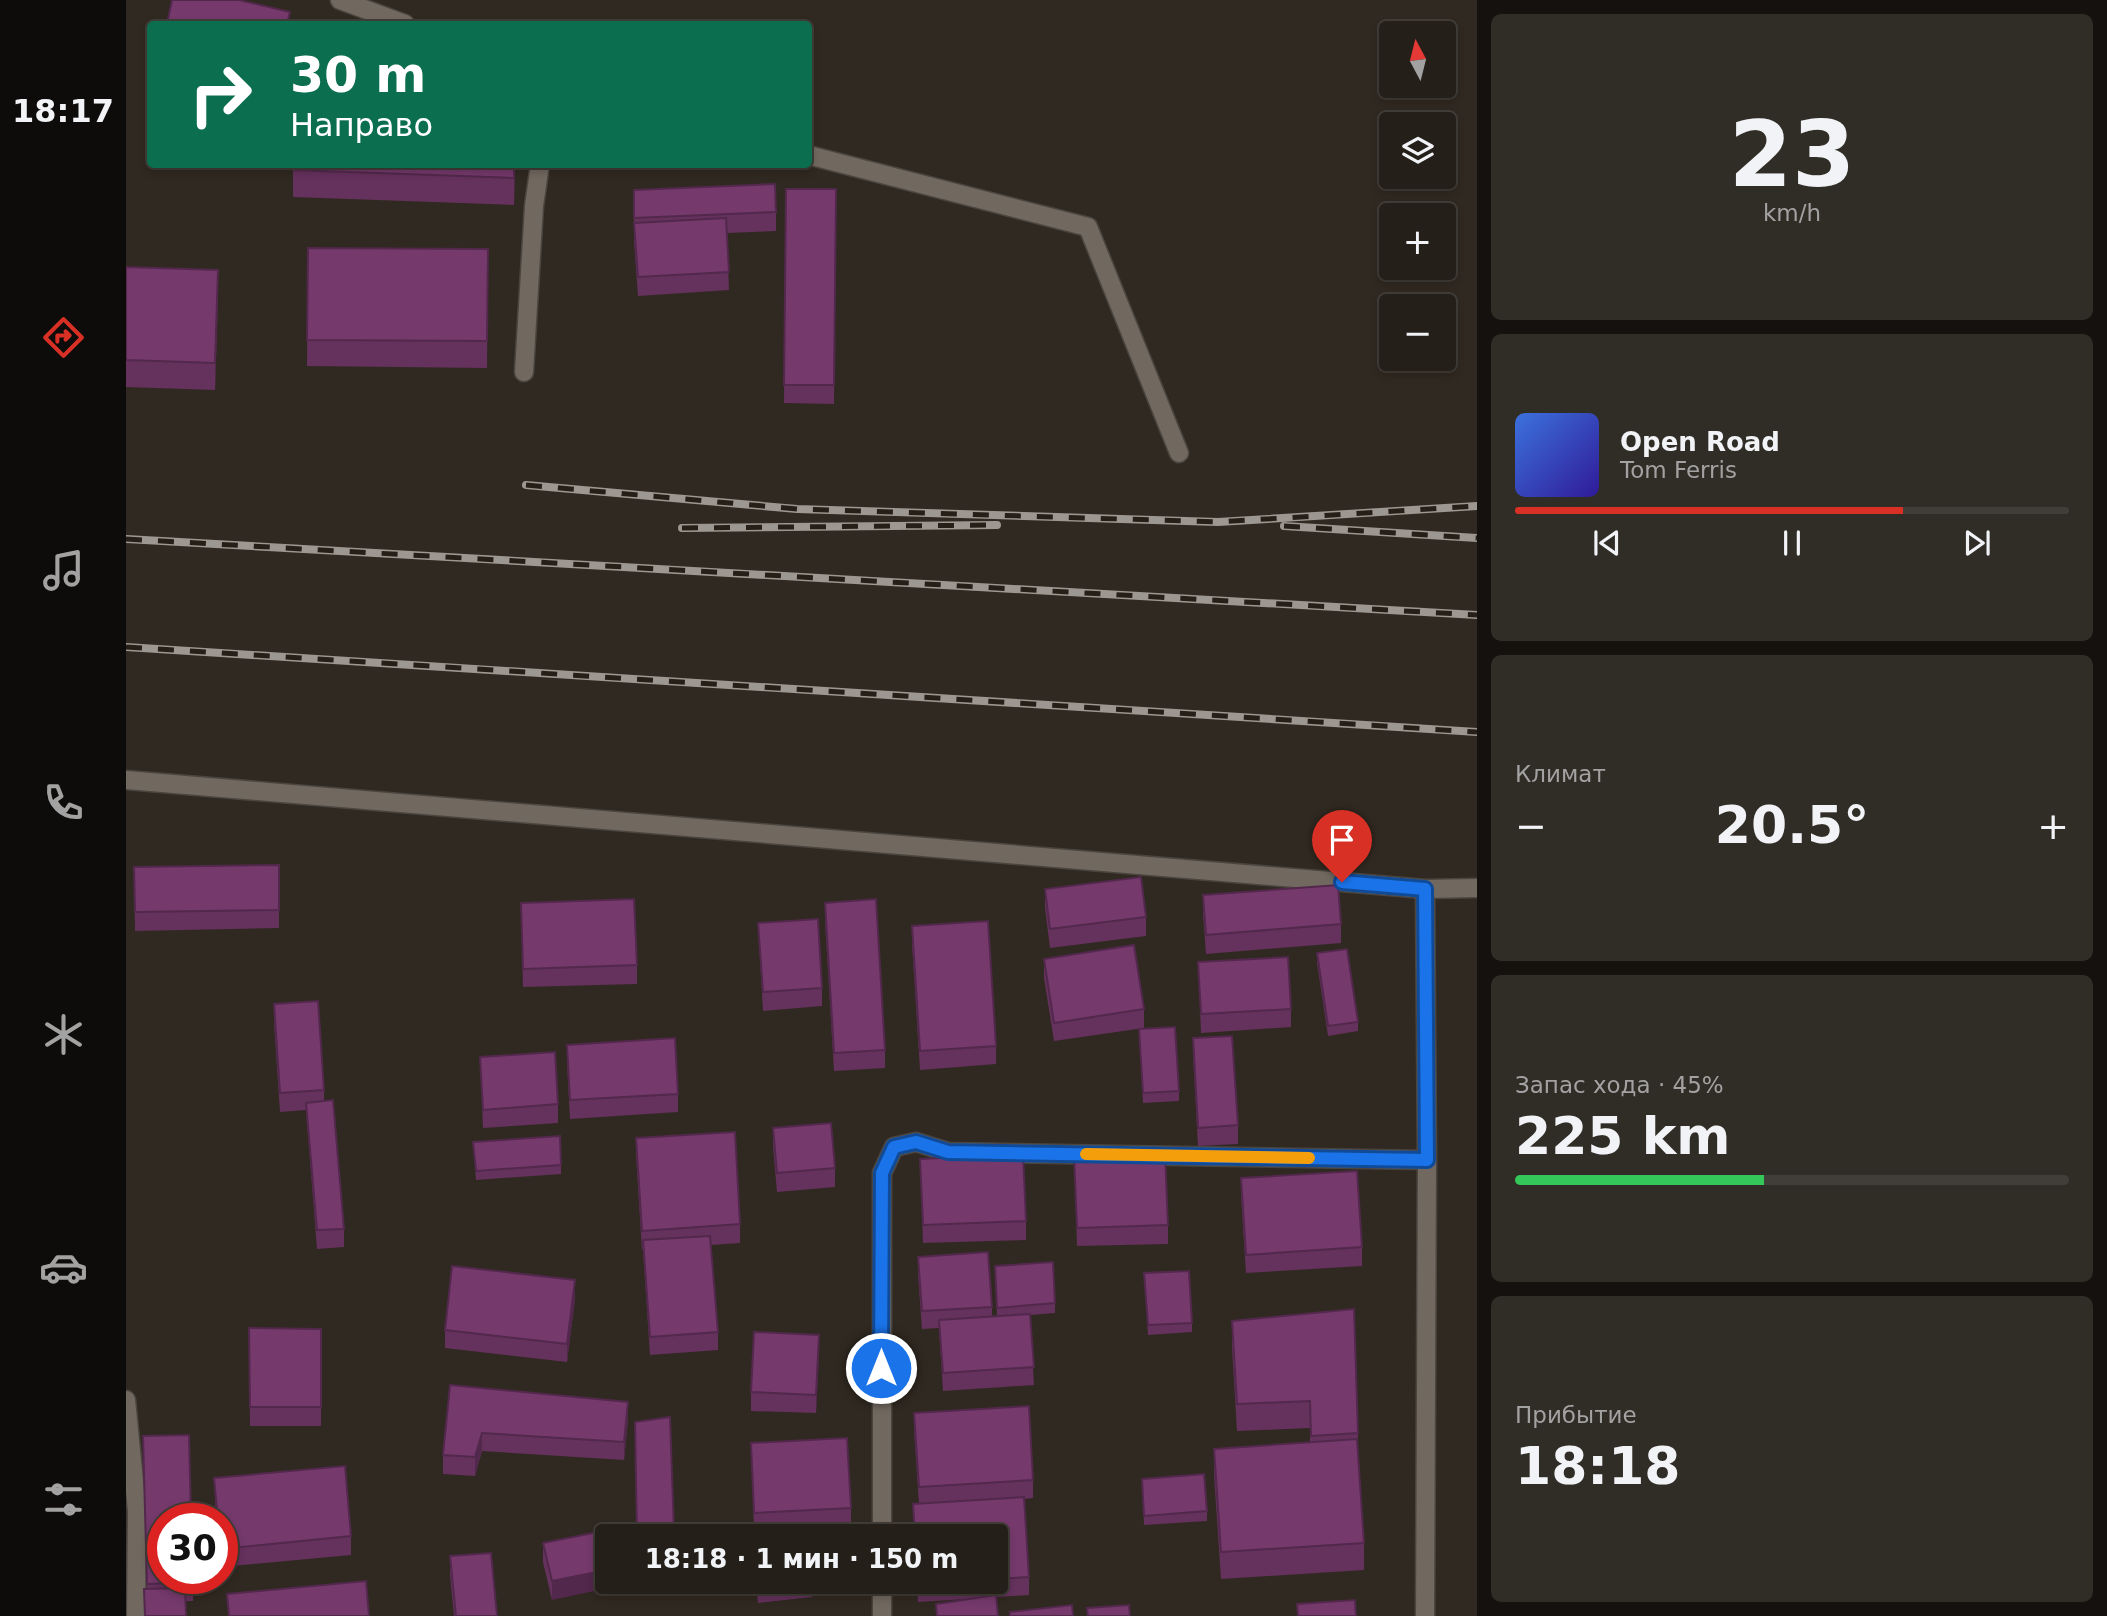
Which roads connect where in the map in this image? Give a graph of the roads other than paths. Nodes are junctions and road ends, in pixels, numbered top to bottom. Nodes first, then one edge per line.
1 (340, 0) edge
2 (397, 21) edge
3 (812, 156) edge
4 (539, 168) edge
5 (524, 372) dead end
6 (1179, 453) dead end
7 (126, 779) edge
8 (1477, 888) edge
9 (1425, 889) junction
10 (1427, 1160) junction
11 (126, 1400) edge
12 (882, 1524) edge
13 (882, 1594) edge
14 (136, 1616) edge
15 (882, 1616) edge
16 (1425, 1616) edge

1 - 2 street
3 - 6 street
4 - 5 street
7 - 9 street
8 - 9 street
9 - 10 street
10 - 12 street
10 - 16 street
11 - 14 street
13 - 15 street

